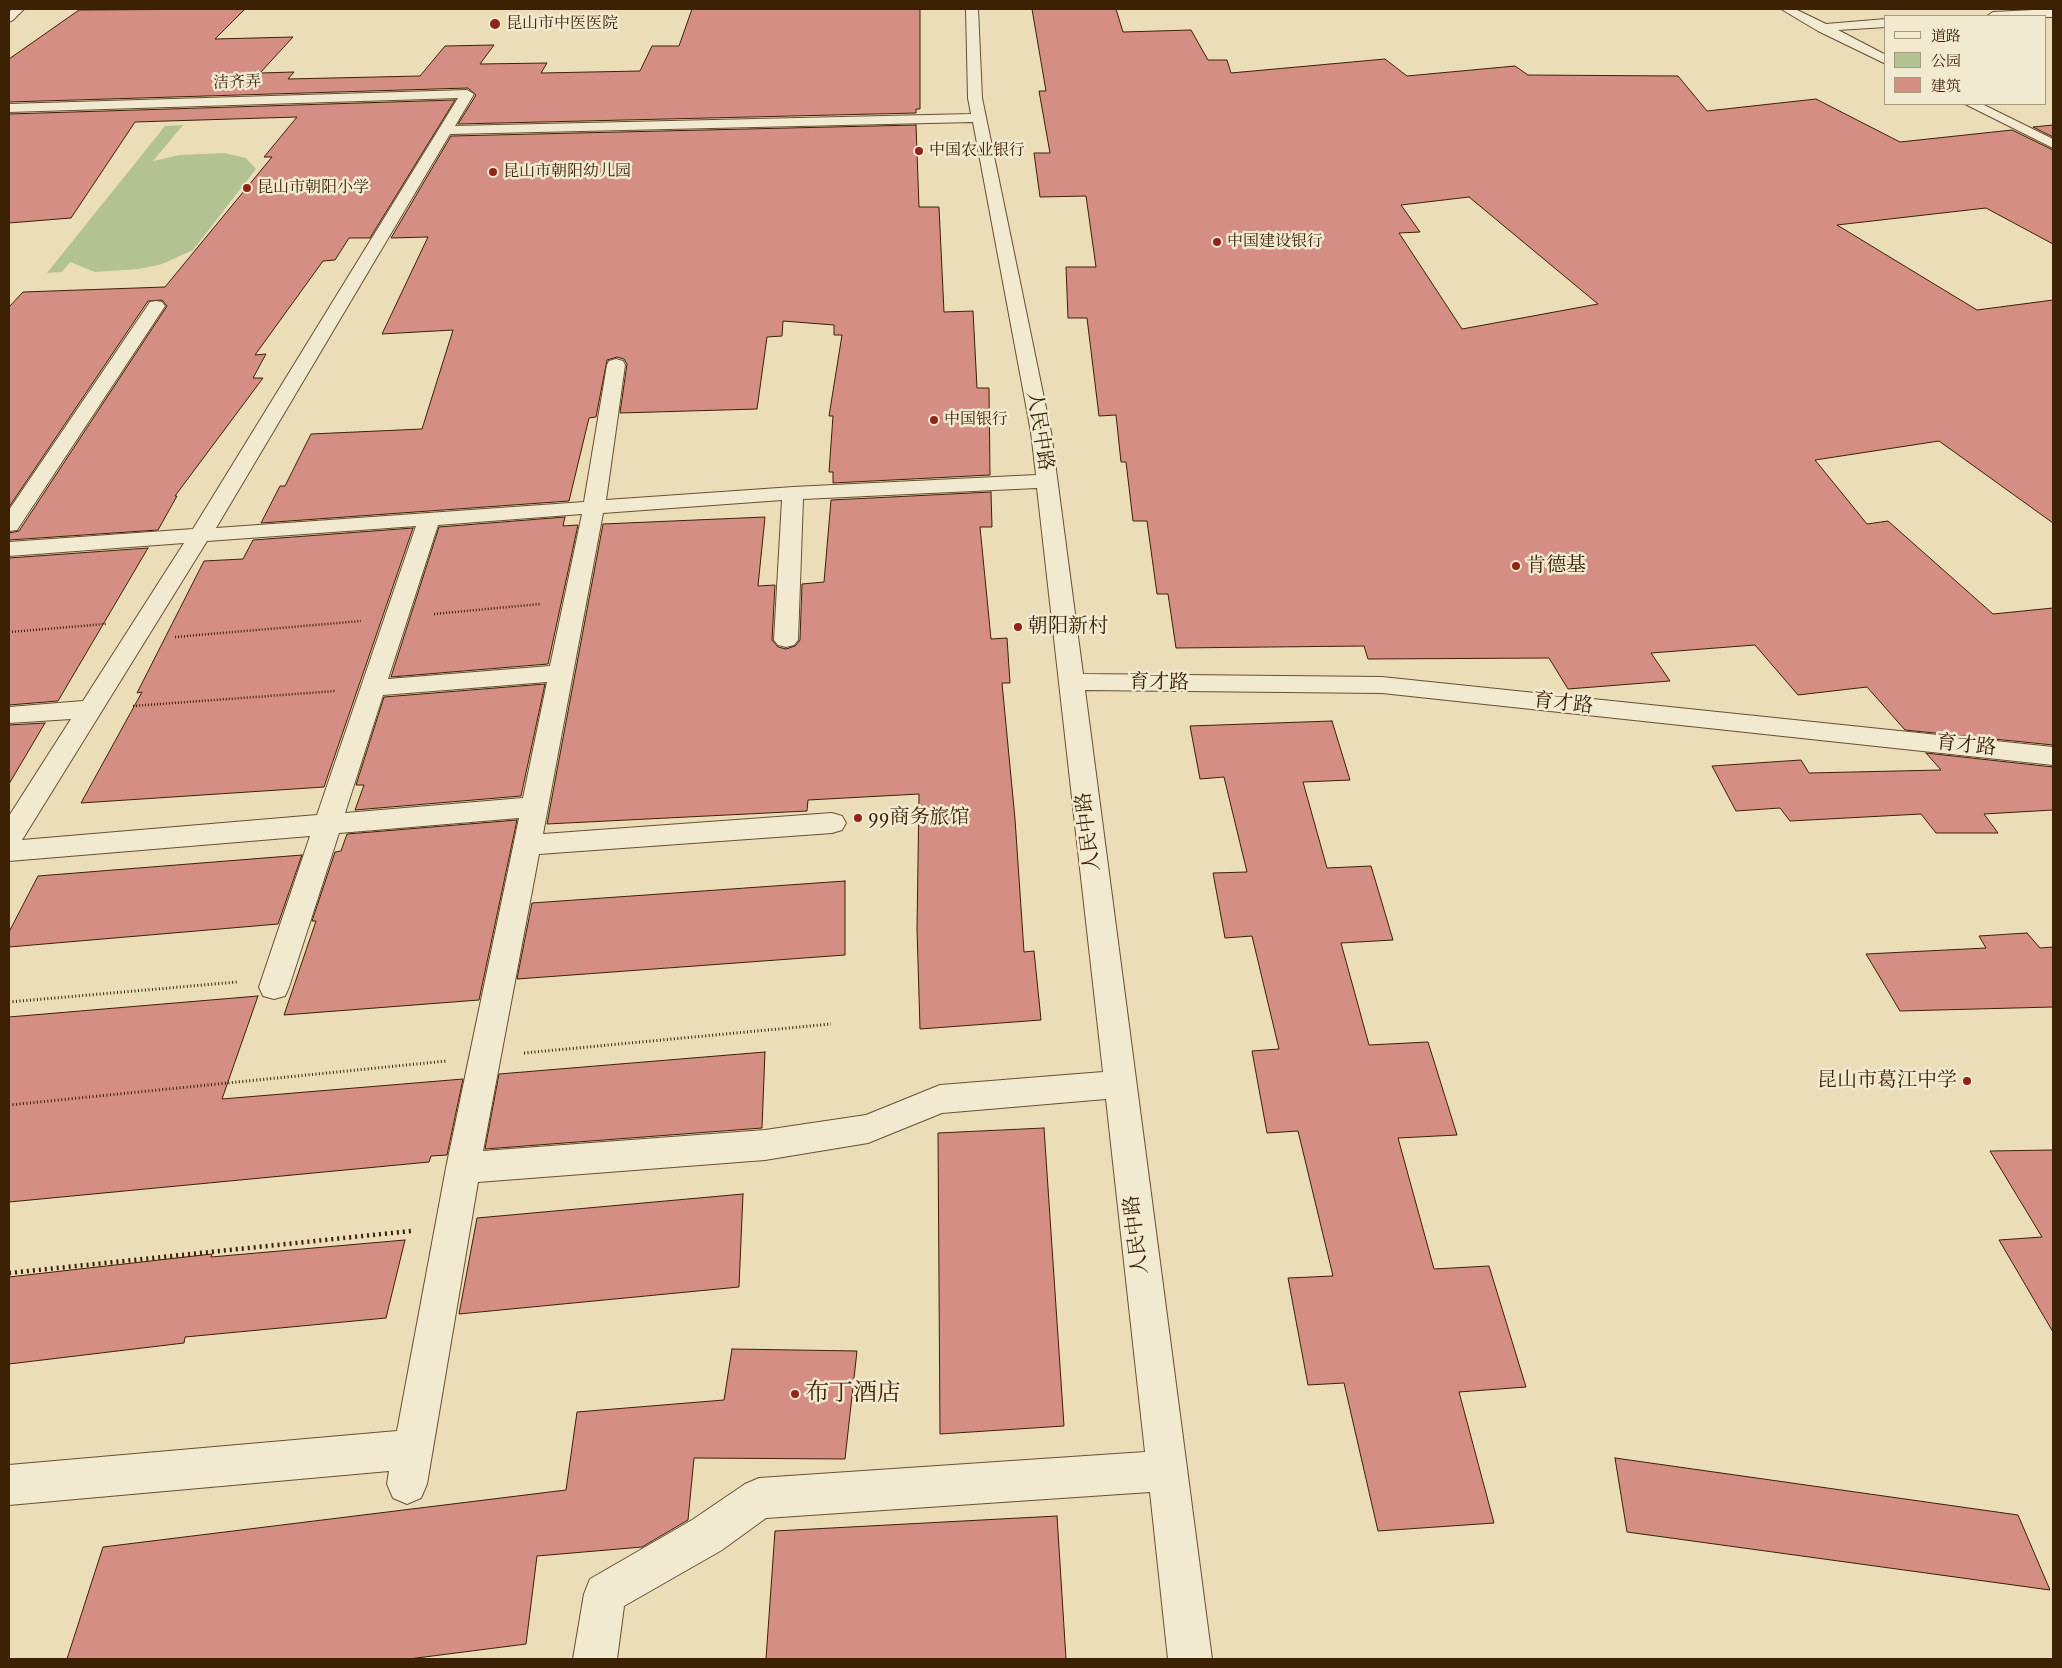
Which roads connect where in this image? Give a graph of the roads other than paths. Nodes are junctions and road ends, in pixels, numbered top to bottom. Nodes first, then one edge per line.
1 (18, 9) edge
2 (972, 9) edge
3 (1787, 9) edge
4 (2053, 13) edge
5 (2013, 15) edge
6 (9, 18) edge
7 (1884, 24) edge
8 (1821, 28) junction
9 (1884, 59) edge
10 (1974, 105) edge
11 (9, 108) edge
12 (979, 118) junction
13 (447, 130) junction
14 (2053, 144) edge
15 (156, 306) dead end
16 (616, 365) dead end
17 (1047, 481) junction
18 (794, 493) junction
19 (594, 506) junction
20 (429, 519) junction
21 (9, 525) edge
22 (201, 534) junction
23 (9, 549) edge
24 (786, 640) dead end
25 (561, 673) junction
26 (1071, 682) junction
27 (372, 688) junction
28 (90, 710) junction
29 (9, 715) edge
30 (2053, 756) edge
31 (534, 807) junction
32 (832, 823) dead end
33 (328, 824) junction
34 (9, 838) edge
35 (527, 845) junction
36 (9, 851) edge
37 (275, 982) road end
38 (1119, 1084) junction
39 (463, 1168) junction
40 (1166, 1471) junction
41 (9, 1485) edge
42 (595, 1659) edge
43 (1190, 1659) edge

1 - 6 street
2 - 12 street, 人民中路
3 - 8 street
4 - 5 street
7 - 8 street
8 - 9 street
10 - 14 street
11 - 13 street, 洁齐弄
12 - 13 street
12 - 17 street, 人民中路
13 - 22 street
15 - 21 street
16 - 19 street
17 - 18 street
17 - 26 street, 人民中路
18 - 19 street
18 - 24 street
19 - 20 street
19 - 25 street
20 - 22 street
20 - 27 street
22 - 23 street
22 - 28 street
25 - 27 street
25 - 31 street
26 - 30 street, 育才路
26 - 38 street, 人民中路
27 - 33 street
28 - 29 street
28 - 34 street
31 - 33 street
31 - 35 street
32 - 35 street
33 - 36 street
33 - 37 street
35 - 39 street
38 - 39 street
38 - 40 street, 人民中路
39 - 41 street
40 - 42 street
40 - 43 street, 人民中路

